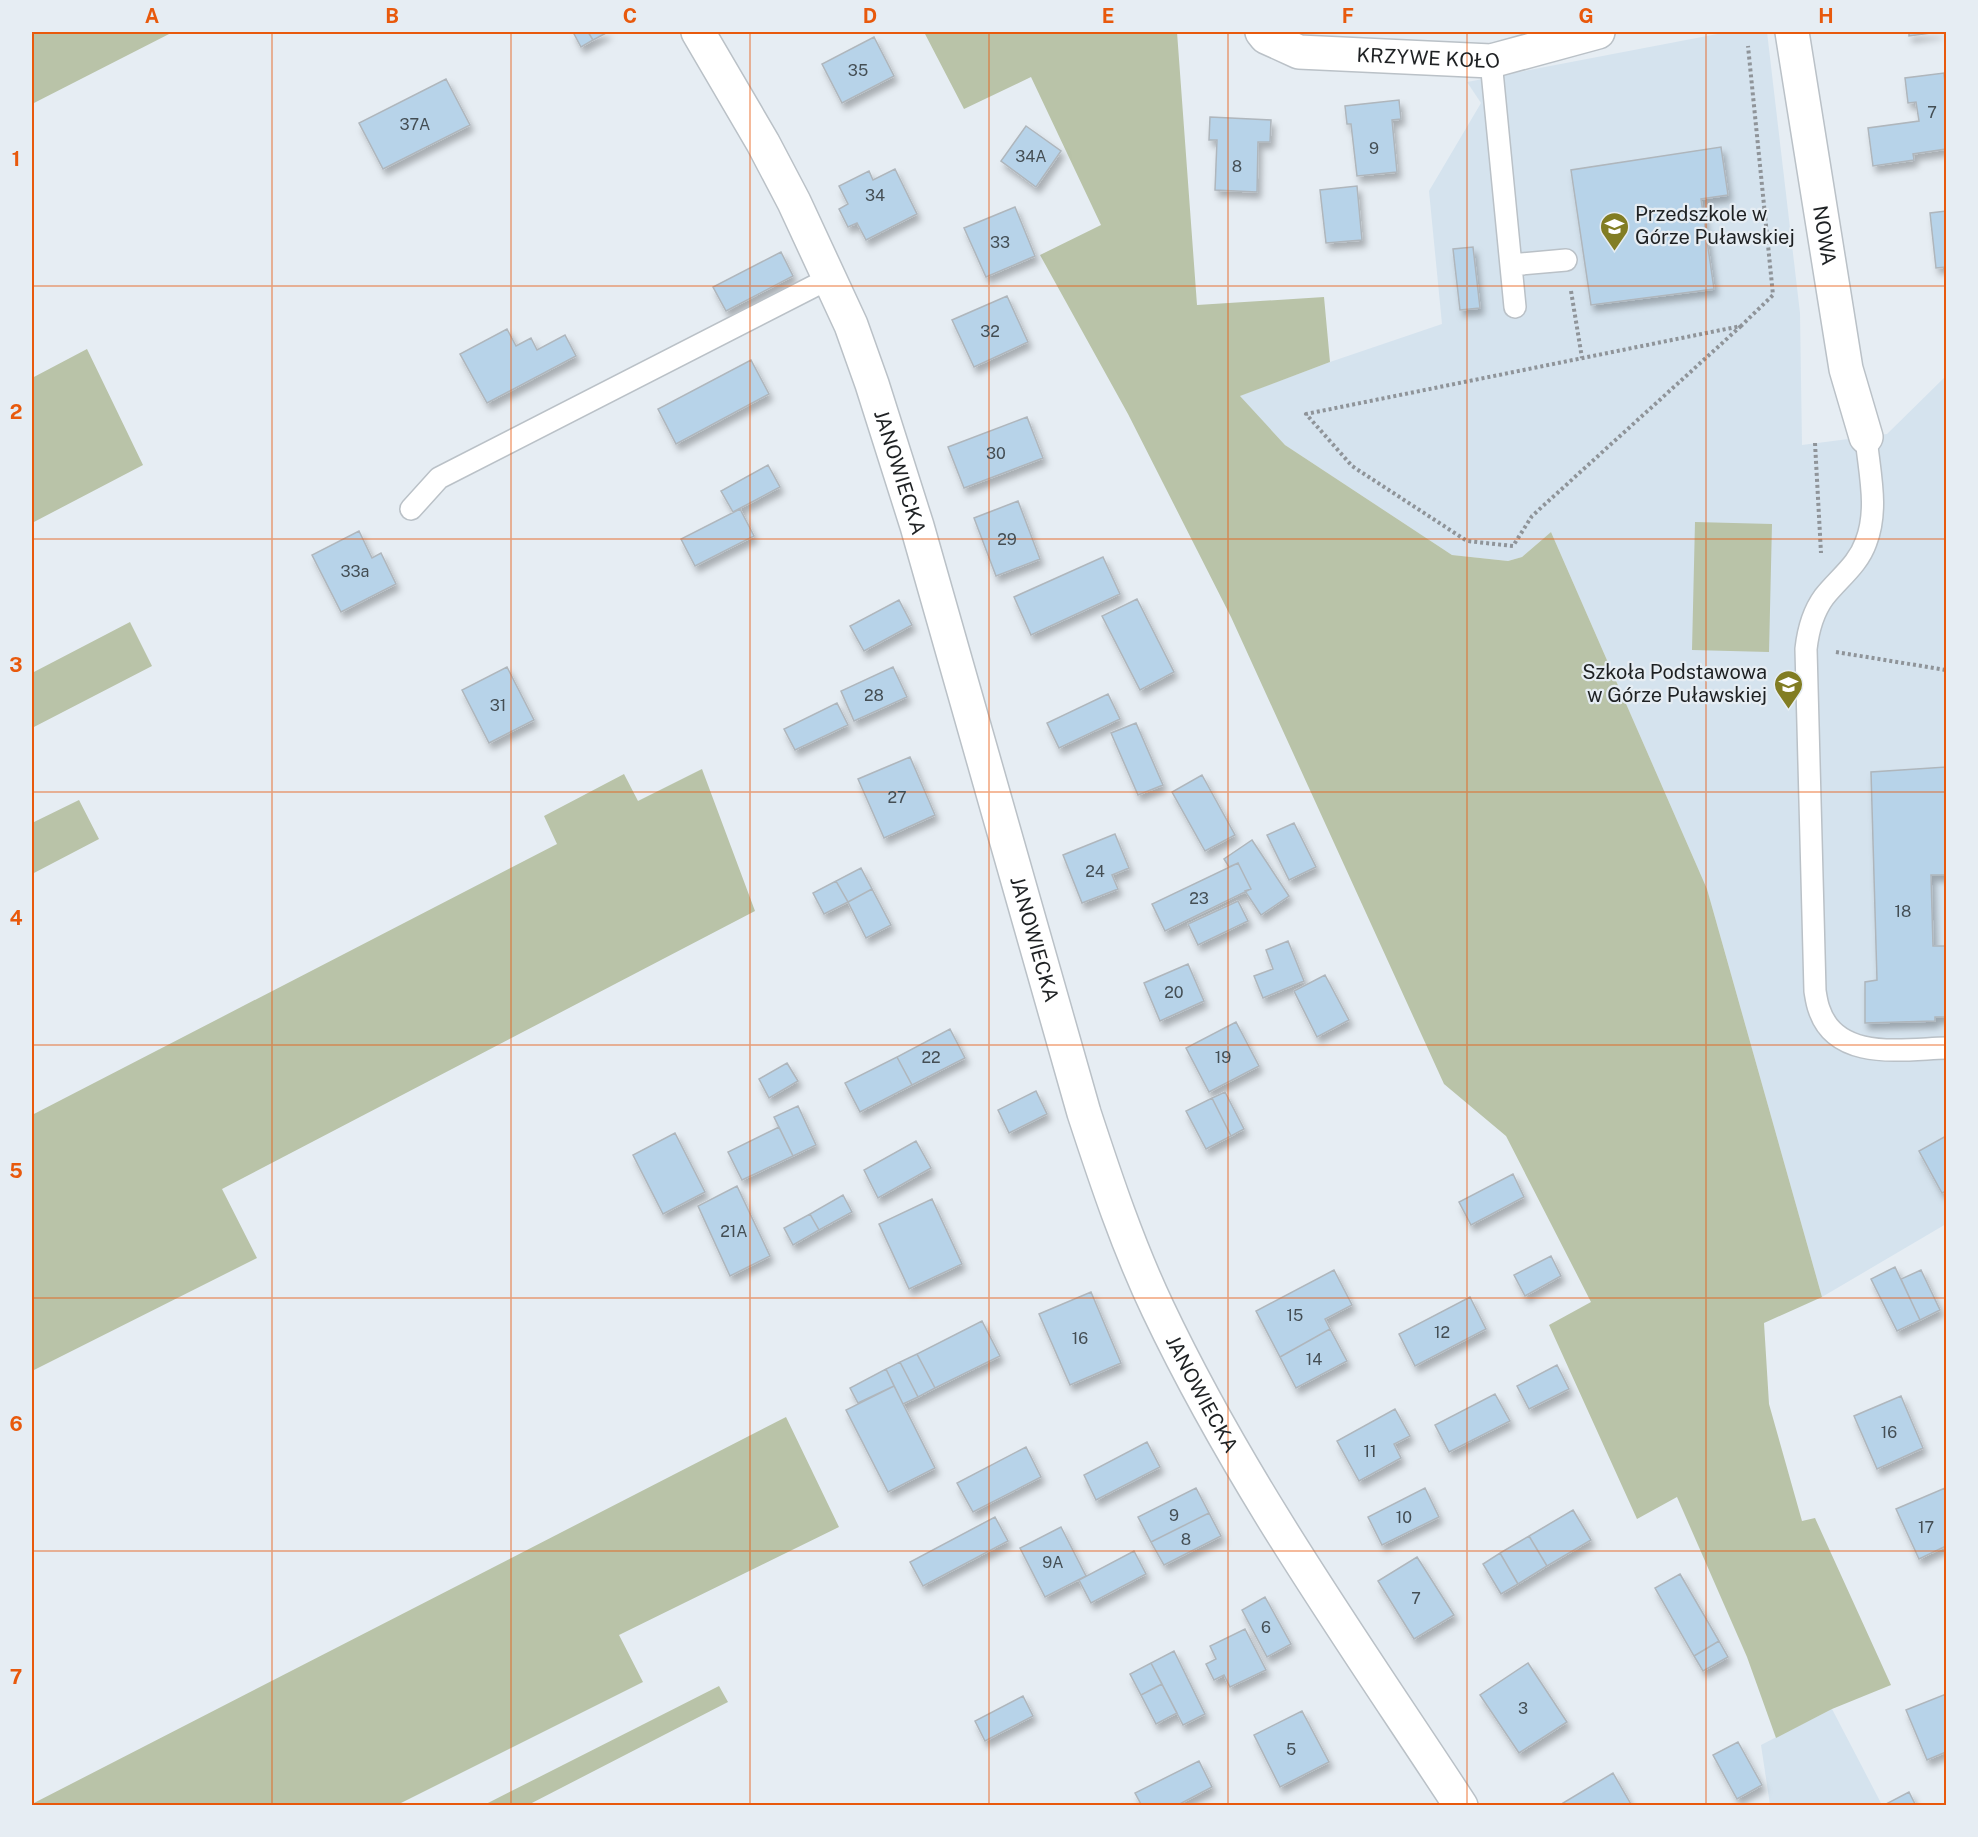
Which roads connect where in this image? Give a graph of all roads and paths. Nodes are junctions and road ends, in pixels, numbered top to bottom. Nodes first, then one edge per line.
1 (698, 32) edge
2 (1262, 32) edge
3 (1598, 32) edge
4 (1792, 32) edge
5 (1748, 46) dead end
6 (1491, 62) junction
7 (1566, 260) joint
8 (1511, 265) junction
9 (830, 279) junction
10 (1515, 307) dead end
11 (1741, 326) junction
12 (1582, 358) junction
13 (1866, 436) joint
14 (411, 510) dead end
15 (1947, 550) edge
16 (1947, 563) edge
17 (1947, 1048) edge
18 (1461, 1806) edge

1 - 9 street, JANOWIECKA
2 - 6 street, KRZYWE KOŁO
3 - 6 street, KRZYWE KOŁO
4 - 13 street, NOWA
5 - 11 path
6 - 8 lane
7 - 8 lane
7 - 12 path
8 - 10 lane
9 - 14 lane
9 - 18 street, JANOWIECKA
11 - 12 path
11 - 12 path
13 - 17 lane
15 - 16 path

